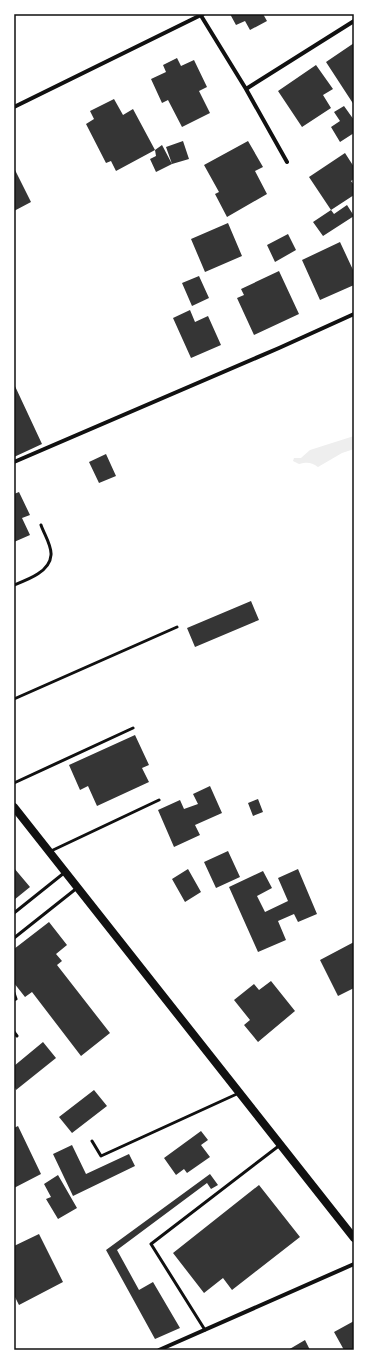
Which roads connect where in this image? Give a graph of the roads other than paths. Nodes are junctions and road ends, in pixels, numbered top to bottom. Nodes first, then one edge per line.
1 (201, 14) edge
2 (354, 21) edge
3 (246, 89) junction
4 (14, 107) edge
5 (287, 162) dead end
6 (354, 314) edge
7 (14, 462) edge
8 (41, 525) dead end
9 (14, 585) edge
10 (177, 627) dead end
11 (14, 699) edge
12 (134, 728) dead end
13 (14, 783) edge
14 (159, 800) dead end
15 (14, 807) edge
16 (49, 852) junction
17 (66, 872) junction
18 (78, 888) junction
19 (14, 913) edge
20 (14, 938) edge
21 (14, 993) edge
22 (14, 1000) edge
23 (14, 1032) edge
24 (17, 1036) dead end
25 (239, 1093) junction
26 (92, 1141) dead end
27 (280, 1145) junction
28 (354, 1238) edge
29 (354, 1264) edge
30 (205, 1330) junction
31 (159, 1350) edge

1 - 3 street
1 - 4 street
2 - 3 street
3 - 5 street
6 - 7 street
8 - 9 lane
10 - 11 lane
12 - 13 lane
14 - 16 lane
15 - 16 main road
16 - 17 main road
17 - 18 main road
17 - 19 lane
18 - 20 lane
18 - 25 main road
21 - 22 lane
23 - 24 lane
25 - 26 lane
25 - 27 main road
27 - 28 main road
27 - 30 lane
29 - 30 street
30 - 31 street

